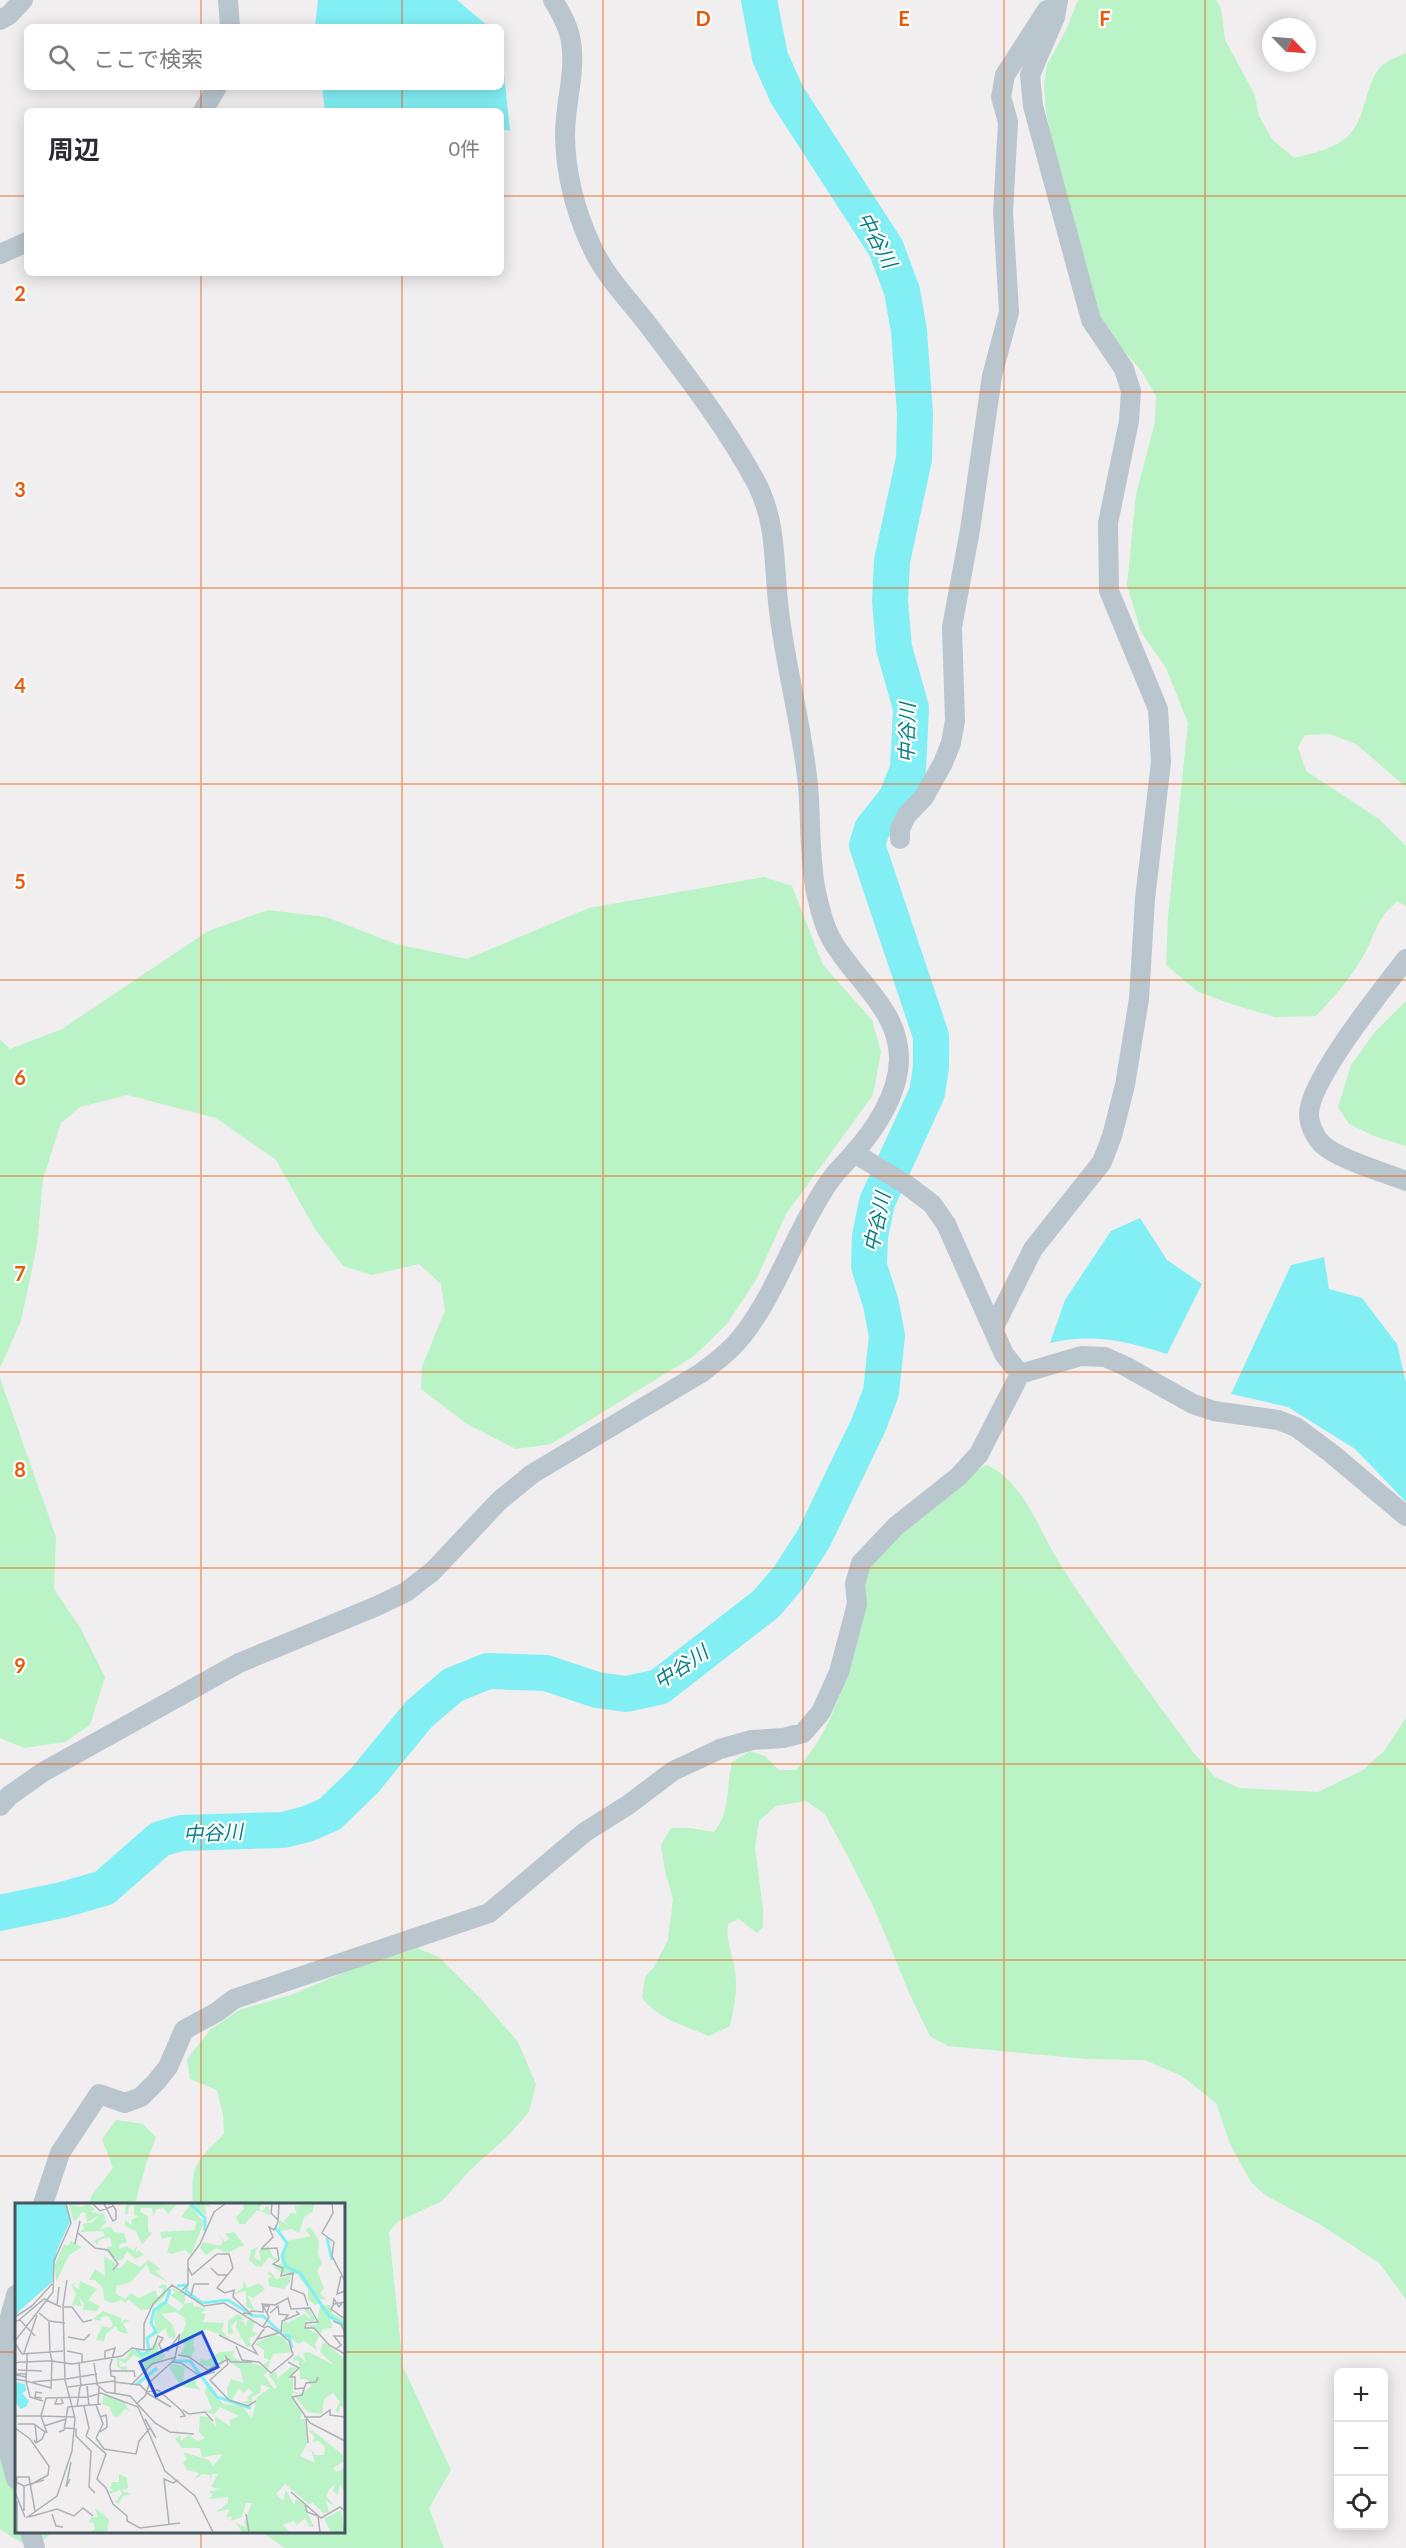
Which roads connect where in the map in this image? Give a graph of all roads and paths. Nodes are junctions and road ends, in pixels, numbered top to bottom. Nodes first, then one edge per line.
1 (23, 0) edge
2 (228, 0) edge
3 (553, 0) edge
4 (1056, 0) edge
5 (0, 20) edge
6 (230, 24) edge
7 (215, 90) edge
8 (205, 108) edge
9 (24, 243) edge
10 (0, 254) edge
11 (900, 840) dead end
12 (1406, 959) edge
13 (854, 1153) junction
14 (1406, 1181) edge
15 (993, 1329) junction
16 (1020, 1374) junction
17 (1406, 1515) edge
18 (0, 1806) edge
19 (45, 2203) edge
20 (15, 2299) edge
21 (15, 2476) edge
22 (30, 2533) edge
23 (35, 2548) edge

1 - 5 street
2 - 6 street
3 - 13 street
4 - 11 street
4 - 15 street
7 - 8 street
9 - 10 street
12 - 14 street
13 - 15 street
13 - 18 street
15 - 16 street
16 - 17 street
16 - 19 street
20 - 21 street
22 - 23 street

